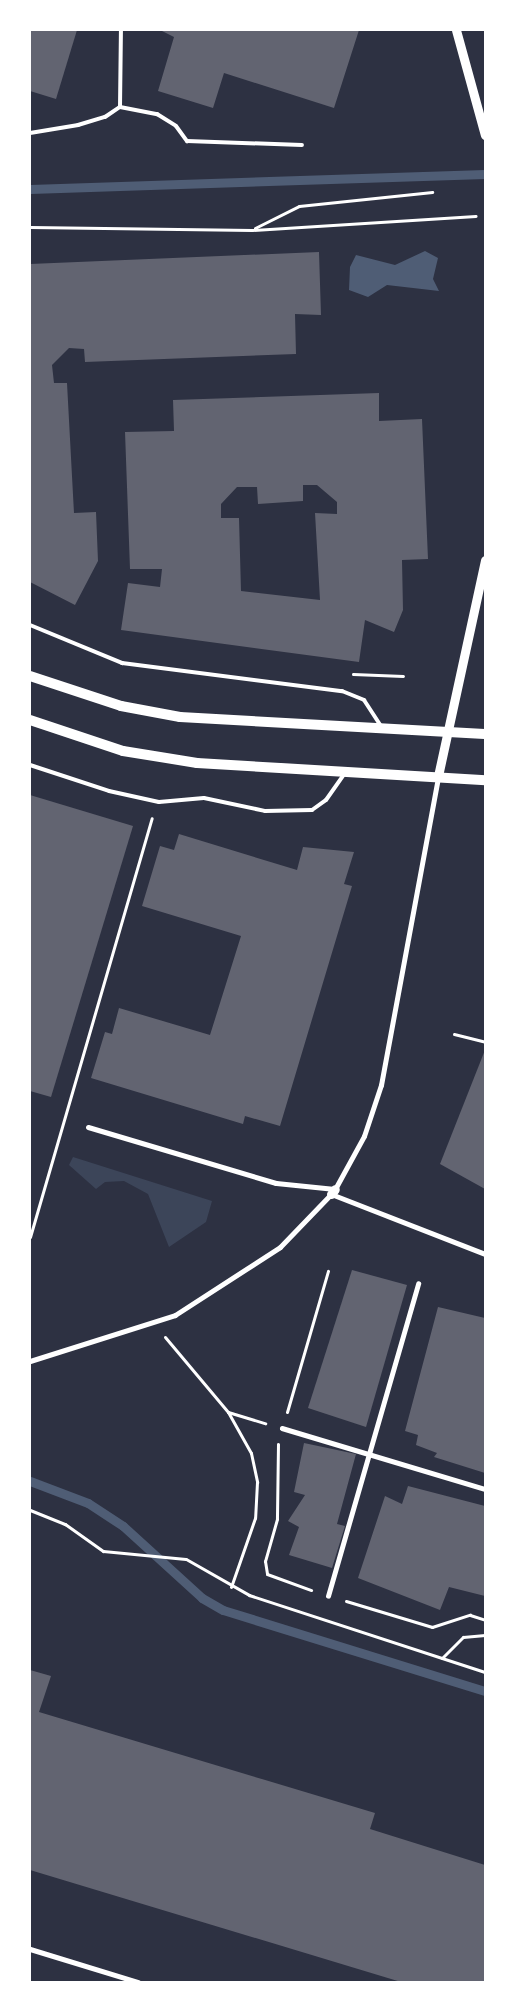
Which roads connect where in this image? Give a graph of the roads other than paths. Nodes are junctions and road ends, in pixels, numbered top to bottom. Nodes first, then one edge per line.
1 (121, 30) edge
2 (456, 30) edge
3 (120, 107) junction
4 (30, 133) edge
5 (485, 134) edge
6 (302, 145) dead end
7 (485, 560) edge
8 (30, 625) edge
9 (30, 676) edge
10 (30, 720) edge
11 (382, 728) junction
12 (448, 732) junction
13 (485, 734) edge
14 (30, 765) edge
15 (346, 772) junction
16 (438, 776) junction
17 (485, 780) edge
18 (88, 1128) dead end
19 (333, 1192) junction
20 (485, 1254) edge
21 (418, 1284) dead end
22 (30, 1361) edge
23 (282, 1428) road end
24 (370, 1452) junction
25 (485, 1488) edge
26 (328, 1596) dead end
27 (30, 1949) edge
28 (138, 1982) edge

1 - 3 lane
2 - 5 street
3 - 4 lane
3 - 6 lane
7 - 12 street
8 - 11 lane
9 - 11 main road
10 - 15 main road
11 - 12 main road
12 - 13 main road
12 - 16 street
14 - 15 lane
15 - 16 main road
16 - 17 main road
16 - 19 street
18 - 19 street
19 - 20 street
19 - 22 street
21 - 24 street
23 - 24 street
24 - 25 street
24 - 26 street
27 - 28 street

